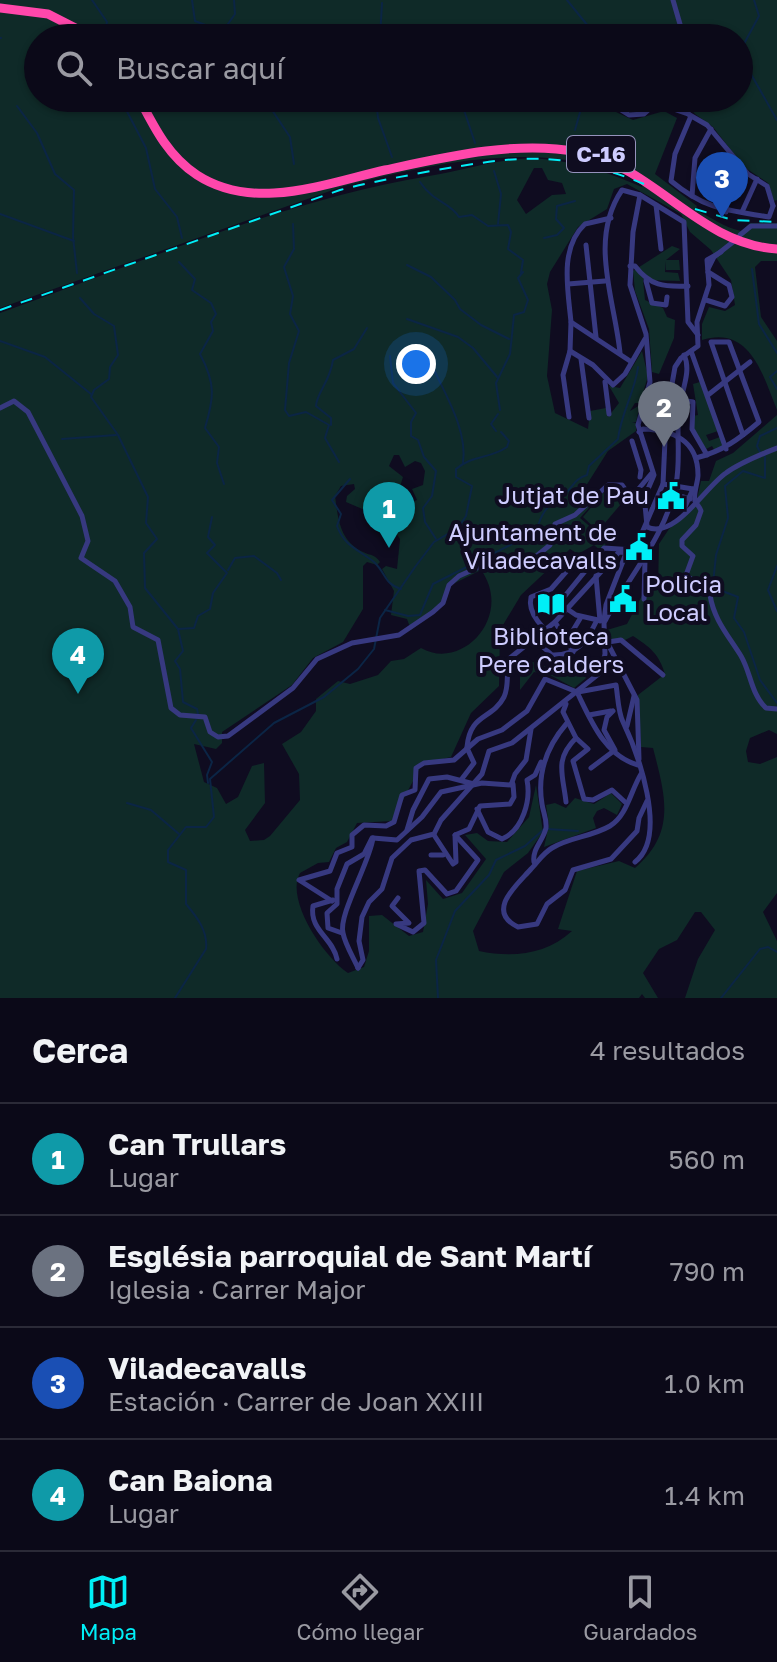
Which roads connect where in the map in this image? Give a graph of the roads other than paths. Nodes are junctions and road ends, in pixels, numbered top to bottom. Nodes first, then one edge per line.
1 (673, 0) edge
2 (0, 10) edge
3 (58, 24) edge
4 (68, 24) edge
5 (680, 24) edge
6 (148, 112) edge
7 (624, 112) edge
8 (646, 112) edge
9 (682, 112) edge
10 (688, 112) edge
11 (690, 115) junction
12 (711, 129) junction
13 (709, 162) dead end
14 (402, 165) junction
15 (757, 179) junction
16 (640, 195) junction
17 (692, 196) junction
18 (656, 204) junction
19 (775, 204) edge
20 (725, 212) junction
21 (742, 212) junction
22 (611, 218) junction
23 (777, 226) edge
24 (734, 237) junction
25 (586, 245) dead end
26 (776, 247) edge
27 (661, 249) dead end
28 (630, 266) junction
29 (708, 271) junction
30 (605, 281) junction
31 (646, 281) junction
32 (588, 282) junction
33 (568, 284) junction
34 (688, 286) junction
35 (667, 297) dead end
36 (706, 300) junction
37 (571, 322) junction
38 (698, 335) junction
39 (596, 338) junction
40 (645, 341) junction
41 (570, 351) junction
42 (691, 351) junction
43 (620, 353) junction
44 (684, 355) junction
45 (581, 359) junction
46 (630, 361) junction
47 (750, 362) dead end
48 (687, 366) junction
49 (740, 369) junction
50 (691, 380) dead end
51 (604, 381) junction
52 (725, 382) junction
53 (708, 395) junction
54 (646, 400) junction
55 (680, 400) junction
56 (0, 408) edge
57 (609, 414) dead end
58 (569, 417) dead end
59 (589, 418) dead end
60 (656, 429) junction
61 (639, 430) junction
62 (666, 431) junction
63 (743, 435) junction
64 (681, 439) junction
65 (632, 441) dead end
66 (777, 448) edge
67 (726, 449) junction
68 (707, 455) junction
69 (696, 458) junction
70 (651, 465) junction
71 (647, 480) junction
72 (663, 484) junction
73 (676, 486) junction
74 (695, 489) junction
75 (673, 494) junction
76 (631, 498) junction
77 (693, 500) junction
78 (671, 502) junction
79 (642, 503) junction
80 (647, 526) junction
81 (660, 529) junction
82 (616, 554) junction
83 (633, 554) junction
84 (580, 556) dead end
85 (645, 558) junction
86 (575, 561) junction
87 (623, 561) junction
88 (584, 571) junction
89 (596, 575) junction
90 (543, 593) junction
91 (644, 599) dead end
92 (560, 602) junction
93 (567, 608) junction
94 (581, 617) junction
95 (602, 621) junction
96 (555, 622) junction
97 (546, 629) junction
98 (565, 638) junction
99 (534, 639) junction
100 (607, 642) junction
101 (573, 652) junction
102 (663, 675) dead end
103 (577, 692) junction
104 (635, 694) junction
105 (568, 699) junction
106 (777, 709) edge
107 (617, 710) junction
108 (589, 715) junction
109 (567, 723) junction
110 (627, 726) junction
111 (531, 729) junction
112 (576, 738) junction
113 (467, 748) junction
114 (614, 753) junction
115 (547, 754) junction
116 (639, 765) junction
117 (591, 768) dead end
118 (641, 774) junction
119 (461, 780) junction
120 (512, 783) junction
121 (475, 784) junction
122 (647, 801) junction
123 (566, 802) dead end
124 (625, 803) junction
125 (477, 809) junction
126 (407, 831) junction
127 (434, 834) junction
128 (455, 835) junction
129 (373, 838) junction
130 (411, 840) junction
131 (443, 854) junction
132 (431, 855) dead end
133 (536, 859) junction
134 (635, 862) dead end
135 (398, 898) dead end
136 (334, 900) junction
137 (342, 933) junction
138 (337, 959) dead end

1 - 5 street
2 - 3 highway
2 - 4 highway
6 - 14 highway, C-16
7 - 8 street
9 - 11 street
10 - 11 street
11 - 12 street
11 - 17 street
12 - 15 street
12 - 17 street
13 - 20 street
14 - 24 highway, C-16
14 - 26 highway, C-16
15 - 19 street
15 - 21 street
16 - 18 street
16 - 22 street
16 - 28 street
17 - 20 street
18 - 27 street
18 - 34 street
19 - 21 street
20 - 21 street
22 - 30 street
22 - 33 street
23 - 24 street
24 - 26 highway
24 - 29 street
25 - 32 street
28 - 31 street
28 - 40 street
29 - 36 street
29 - 36 street
30 - 32 street
30 - 43 street
31 - 34 street
31 - 35 street
32 - 33 street
32 - 39 street
33 - 37 street
34 - 38 street
36 - 38 street
37 - 39 street
37 - 41 street
38 - 42 street
39 - 43 street
40 - 46 street
40 - 54 street
41 - 45 street
41 - 58 street
42 - 44 street
42 - 53 street
43 - 46 street
44 - 48 street
44 - 62 street
45 - 51 street
45 - 59 street
46 - 51 street
47 - 49 street
48 - 50 street
48 - 55 street
49 - 52 street
49 - 52 street
49 - 63 street
51 - 57 street
52 - 53 street
52 - 63 street
53 - 67 street
54 - 60 street
54 - 61 street
55 - 64 street
55 - 68 street
56 - 76 street
60 - 61 street
60 - 62 street
61 - 70 street
62 - 64 street
62 - 72 street
63 - 67 street
64 - 69 street
64 - 73 street
65 - 71 street
66 - 77 street
67 - 68 street
68 - 69 street
69 - 74 street
70 - 71 street
70 - 79 street
71 - 76 street
72 - 73 street
72 - 80 street
73 - 74 street
73 - 75 street
74 - 77 street
75 - 77 street
75 - 78 street
76 - 79 street
77 - 78 street
77 - 81 street
77 - 106 street
78 - 81 street
79 - 80 street
80 - 81 street
80 - 83 street
81 - 85 street
82 - 83 street
82 - 87 street
82 - 89 street
83 - 85 street
83 - 87 street
83 - 88 street
84 - 86 street
85 - 91 street
85 - 95 street
86 - 88 street
86 - 90 street
87 - 95 street
88 - 92 street
89 - 93 street
89 - 95 street
90 - 92 street
90 - 97 street
92 - 93 street
93 - 94 street
93 - 96 street
94 - 95 street
94 - 98 street
95 - 100 street
95 - 101 street
96 - 97 street
96 - 98 street
97 - 98 street
97 - 99 street
98 - 101 street
99 - 101 street
99 - 113 street
100 - 102 street
100 - 103 street
100 - 104 street
103 - 105 street
103 - 107 street
103 - 108 street
103 - 113 street
104 - 110 street
104 - 116 street
105 - 109 street
105 - 111 street
107 - 108 street
107 - 110 street
107 - 114 street
108 - 114 street
109 - 112 street
109 - 115 street
110 - 116 street
111 - 120 street
111 - 121 street
112 - 123 street
112 - 124 street
113 - 119 street
113 - 136 street
114 - 116 street
114 - 117 street
115 - 125 street
115 - 133 street
116 - 118 street
118 - 122 street
118 - 124 street
119 - 121 street
119 - 126 street
120 - 121 street
120 - 125 street
121 - 126 street
121 - 127 street
122 - 133 street
122 - 134 street
124 - 133 street
125 - 128 street
126 - 129 street
126 - 130 street
127 - 130 street
127 - 131 street
128 - 131 street
128 - 135 street
129 - 136 street
129 - 137 street
130 - 137 street
131 - 132 street
136 - 137 street
136 - 138 street

